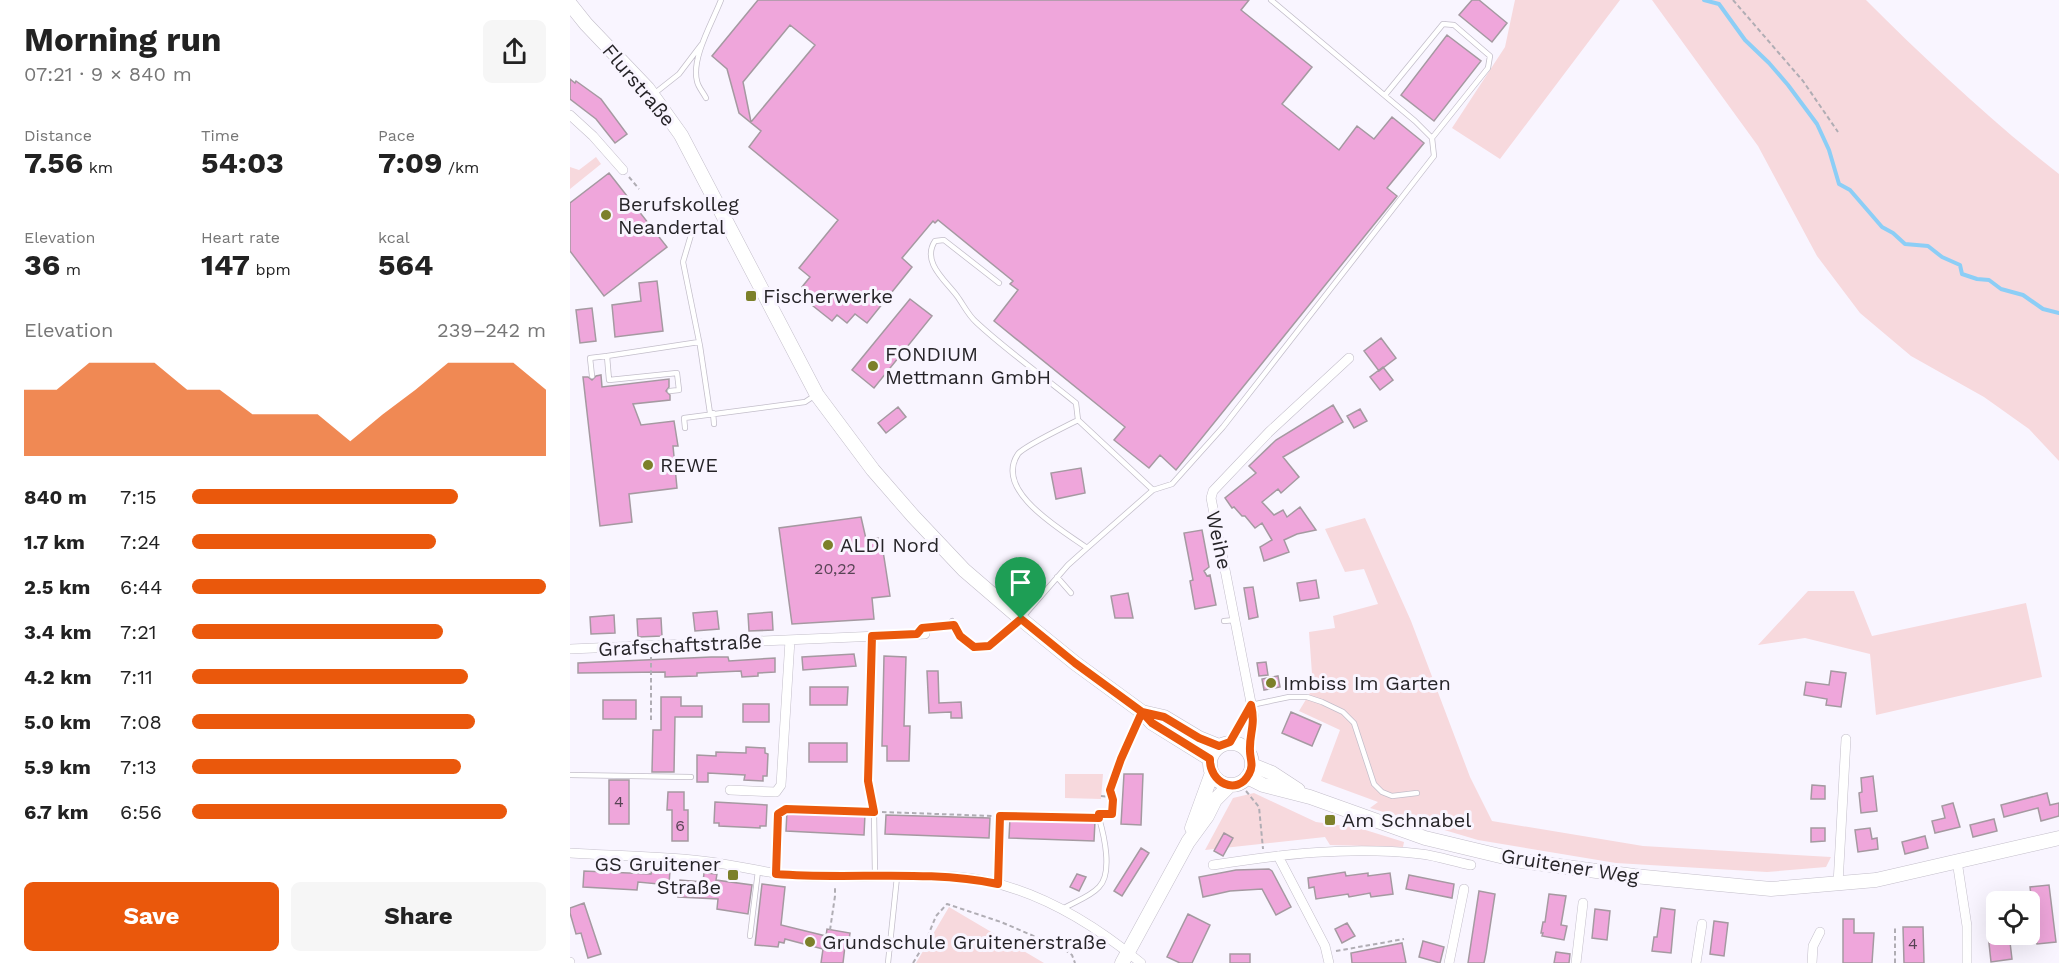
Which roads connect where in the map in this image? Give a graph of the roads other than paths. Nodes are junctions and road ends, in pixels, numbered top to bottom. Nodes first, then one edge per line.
1 (721, 0) edge
2 (1270, 0) edge
3 (570, 4) edge
4 (704, 41) junction
5 (653, 95) junction
6 (1385, 95) junction
7 (706, 98) dead end
8 (570, 115) edge
9 (1432, 138) junction
10 (623, 170) road end
11 (691, 235) dead end
12 (999, 283) dead end
13 (702, 344) junction
14 (607, 356) junction
15 (1348, 358) dead end
16 (592, 376) dead end
17 (669, 391) dead end
18 (817, 395) junction
19 (712, 413) junction
20 (1078, 420) junction
21 (714, 424) dead end
22 (685, 428) dead end
23 (1153, 490) junction
24 (1087, 548) junction
25 (1057, 578) junction
26 (1071, 592) dead end
27 (1021, 619) junction
28 (1235, 620) junction
29 (1224, 621) dead end
30 (953, 623) road end
31 (921, 634) road end
32 (1000, 637) junction
33 (790, 640) junction
34 (1002, 644) dead end
35 (974, 647) junction
36 (570, 650) edge
37 (975, 654) dead end
38 (1251, 705) junction
39 (1142, 712) junction
40 (1846, 739) dead end
41 (1225, 744) junction
42 (1210, 759) junction
43 (1249, 771) junction
44 (1212, 774) junction
45 (570, 775) edge
46 (690, 777) dead end
47 (1230, 785) junction
48 (730, 790) dead end
49 (1417, 794) dead end
50 (874, 812) road end
51 (1000, 816) road end
52 (1099, 818) road end
53 (2059, 838) edge
54 (1188, 842) junction
55 (570, 853) edge
56 (1278, 856) junction
57 (1957, 861) junction
58 (1213, 865) dead end
59 (1471, 865) dead end
60 (758, 871) junction
61 (875, 877) junction
62 (897, 877) junction
63 (998, 884) junction
64 (1838, 884) junction
65 (1464, 889) dead end
66 (1583, 903) dead end
67 (1062, 909) junction
68 (1702, 924) dead end
69 (1820, 932) dead end
70 (750, 936) dead end
71 (1125, 958) edge
72 (888, 963) edge
73 (1141, 963) edge
74 (1329, 963) edge
75 (1449, 963) edge
76 (1576, 963) edge
77 (1696, 963) edge
78 (1812, 963) edge
79 (1967, 963) edge

1 - 4 lane
2 - 6 lane
3 - 5 main road, Flurstraße
4 - 5 lane
4 - 7 lane
5 - 18 main road, Flurstraße
6 - 9 lane
6 - 9 lane
8 - 10 street
9 - 23 lane
11 - 13 lane
12 - 20 lane
13 - 14 lane
13 - 19 lane
14 - 16 lane
14 - 17 lane
15 - 28 street, Weihe
18 - 19 lane
18 - 27 main road, Flurstraße
19 - 21 lane
19 - 22 lane
20 - 23 lane
20 - 24 lane
23 - 24 lane
24 - 25 lane
25 - 26 lane
25 - 27 lane
27 - 32 lane
27 - 39 main road, Flurstraße
28 - 29 lane
28 - 38 street, Weihe
30 - 35 lane
31 - 33 street, Grafschaftstraße
32 - 34 lane
32 - 35 lane
33 - 36 street, Grafschaftstraße
33 - 48 street, Grafschaftstraße
35 - 37 lane
38 - 41 street
38 - 43 street, Weihe
38 - 49 lane
39 - 41 main road
39 - 42 main road
40 - 64 street
41 - 42 main road
41 - 43 main road
42 - 44 main road
43 - 47 main road
43 - 64 main road, Gruitener Weg
44 - 47 main road
44 - 54 main road
45 - 46 lane
47 - 54 main road
50 - 61 lane
51 - 63 lane
52 - 67 lane
53 - 57 main road, Gruitener Weg
54 - 71 main road
55 - 60 street
56 - 58 street
56 - 59 street
56 - 74 street
57 - 64 main road, Gruitener Weg
57 - 79 street
60 - 61 street
60 - 70 lane
61 - 62 street
62 - 63 street
62 - 72 lane
63 - 67 street
65 - 75 street
66 - 76 street
67 - 71 street
68 - 77 street
69 - 78 street
71 - 73 street

